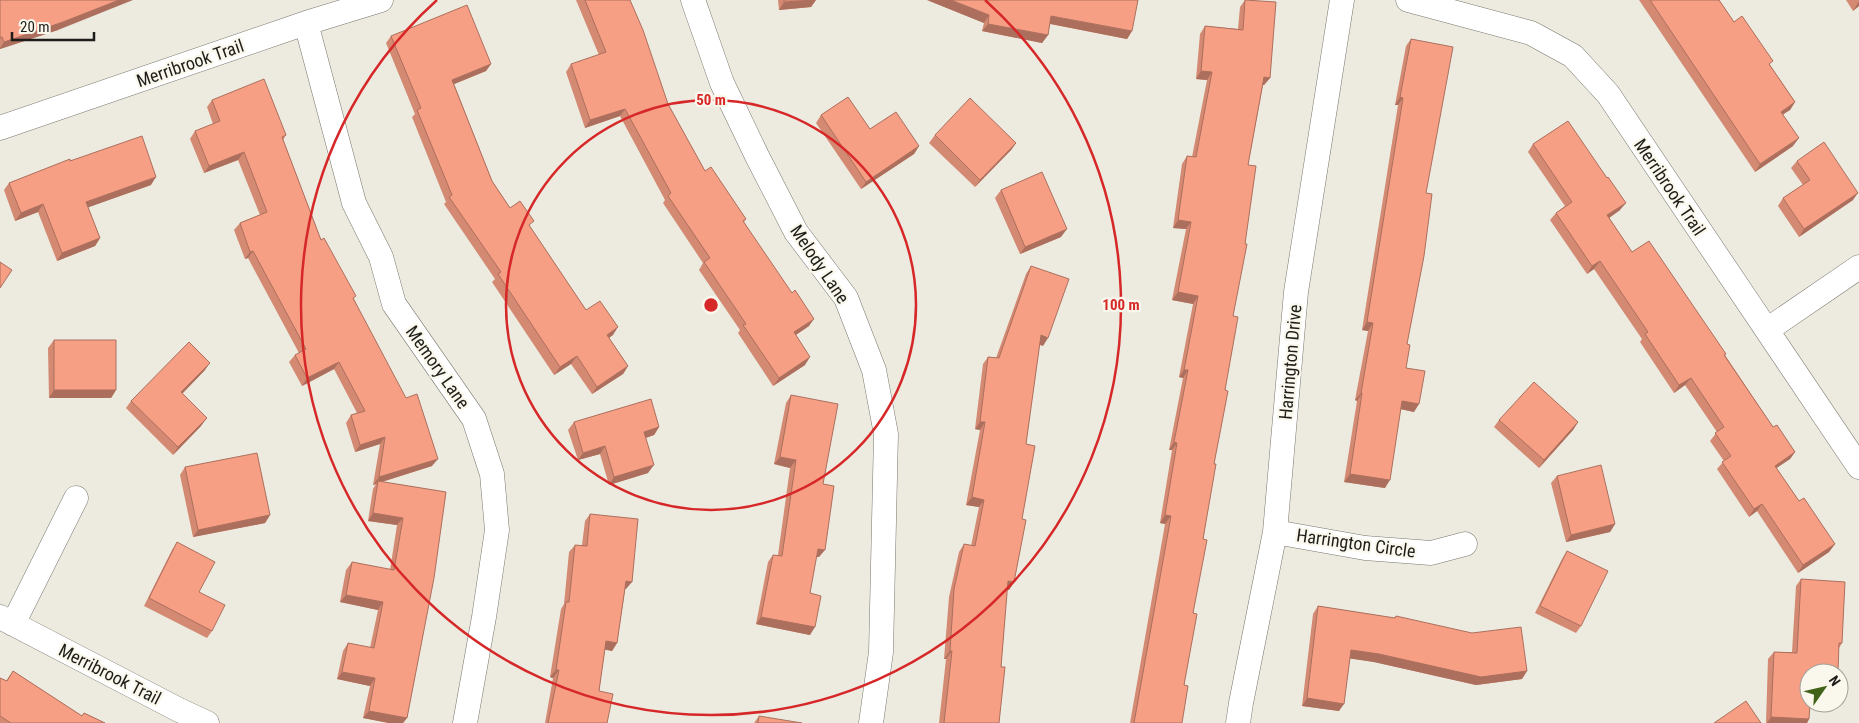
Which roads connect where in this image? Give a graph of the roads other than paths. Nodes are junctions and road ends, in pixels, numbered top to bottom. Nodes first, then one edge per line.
1 (381, 0) edge
2 (693, 0) edge
3 (1342, 0) edge
4 (1408, 0) edge
5 (306, 23) junction
6 (0, 128) edge
7 (1859, 267) edge
8 (1767, 330) junction
9 (1859, 467) edge
10 (76, 498) dead end
11 (1275, 532) junction
12 (1465, 544) dead end
13 (6, 621) edge
14 (207, 723) edge
15 (465, 723) edge
16 (871, 723) edge
17 (1238, 723) edge

1 - 5 street, Merribrook Trail
2 - 16 street, Melody Lane
3 - 11 street, Harrington Drive
4 - 8 street, Merribrook Trail
5 - 6 street, Merribrook Trail
5 - 15 street, Memory Lane
7 - 8 street
8 - 9 street, Merribrook Trail
10 - 13 street, Merribrook Trail
11 - 12 street, Harrington Circle
11 - 17 street, Harrington Drive
13 - 14 street, Merribrook Trail

